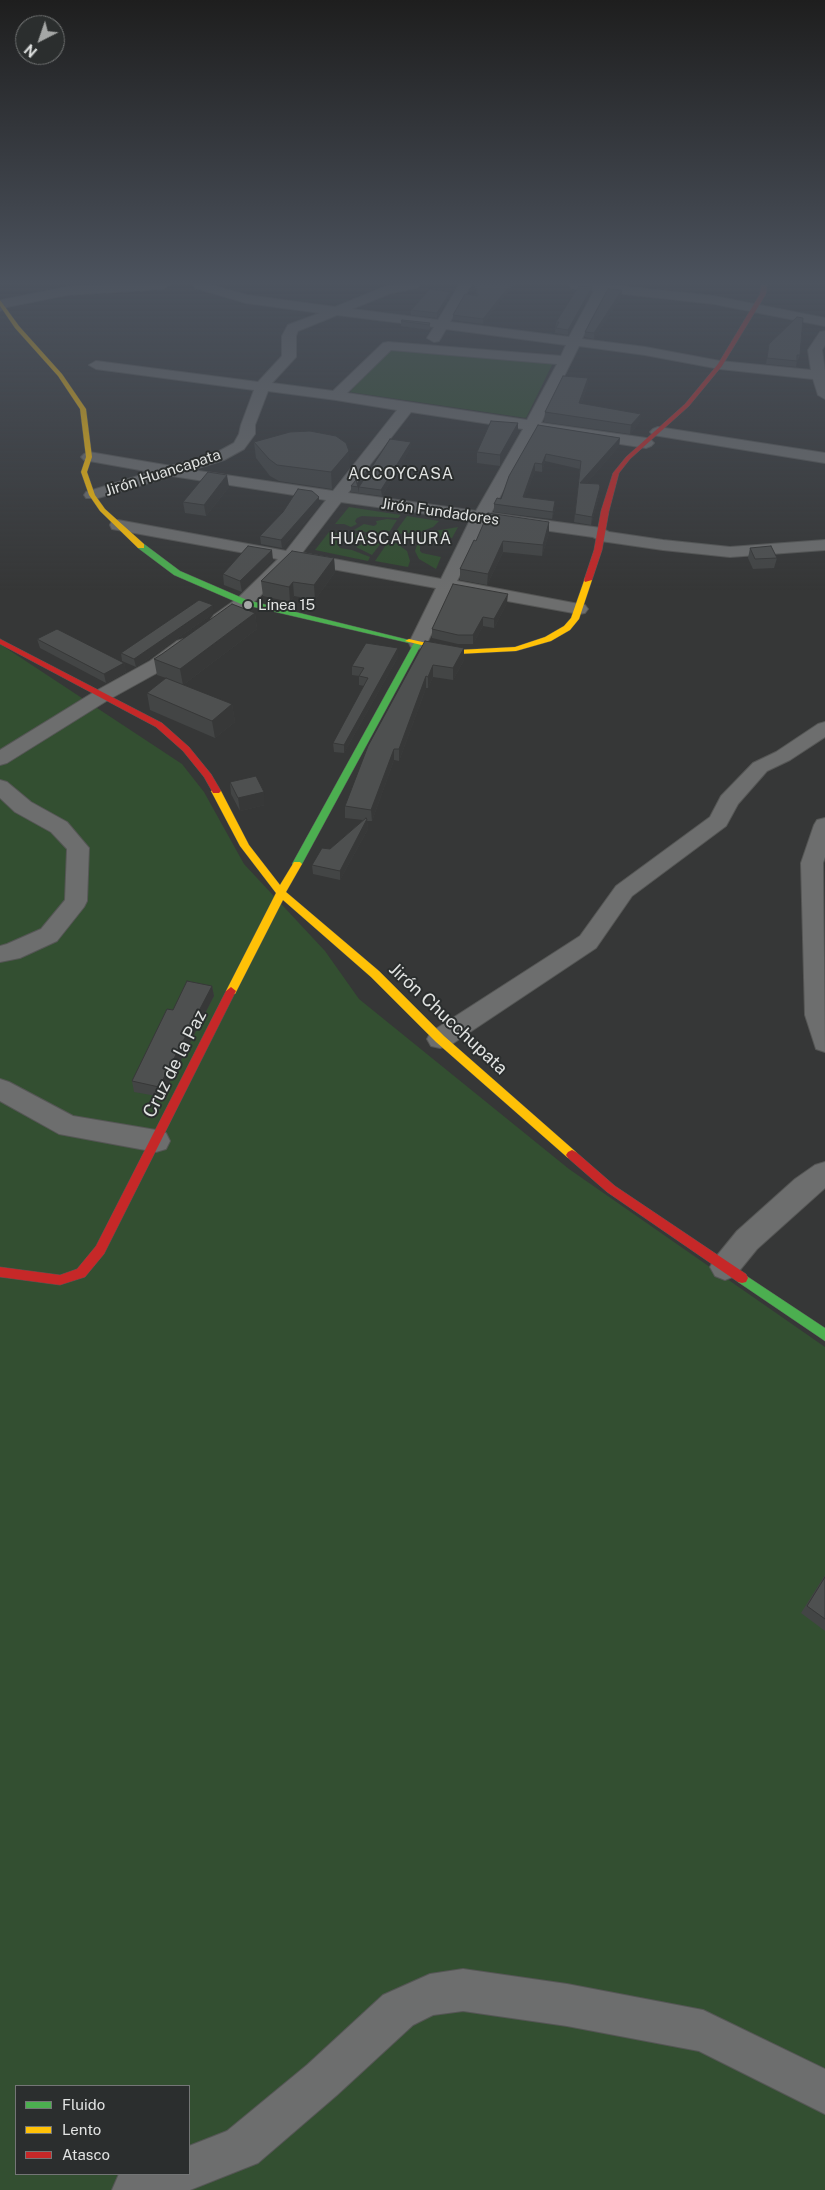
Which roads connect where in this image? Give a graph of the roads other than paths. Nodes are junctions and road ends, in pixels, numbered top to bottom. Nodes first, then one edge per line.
1 (68, 387) edge
2 (262, 387) edge
3 (271, 387) edge
4 (345, 387) edge
5 (552, 387) edge
6 (702, 387) edge
7 (336, 396) junction
8 (407, 407) junction
9 (532, 425) junction
10 (652, 438) junction
11 (89, 457) junction
12 (825, 458) edge
13 (177, 472) junction
14 (92, 495) junction
15 (338, 497) junction
16 (480, 517) junction
17 (118, 524) junction
18 (601, 535) junction
19 (825, 545) edge
20 (290, 557) junction
21 (447, 585) junction
22 (244, 602) junction
23 (580, 609) junction
24 (0, 641) edge
25 (418, 643) junction
26 (101, 696) junction
27 (825, 728) edge
28 (0, 760) edge
29 (0, 788) edge
30 (825, 825) edge
31 (281, 893) junction
32 (0, 954) edge
33 (440, 1039) junction
34 (825, 1042) edge
35 (0, 1089) edge
36 (156, 1142) junction
37 (825, 1173) edge
38 (724, 1267) junction
39 (0, 1272) edge
40 (825, 1335) edge
41 (825, 2092) edge
42 (190, 2168) edge
43 (172, 2175) edge
44 (134, 2190) edge

1 - 11 main road
2 - 13 street, Jirón Huancapata
3 - 7 street
4 - 7 street
5 - 9 street
6 - 10 main road
7 - 8 street
8 - 9 street
8 - 15 street
9 - 10 street
9 - 16 street
10 - 12 street
10 - 18 main road
11 - 13 street, Jirón Fundadores
11 - 14 main road
13 - 14 street, Jirón Huancapata
13 - 15 street, Jirón Fundadores
14 - 17 main road
15 - 16 street, Jirón Fundadores
15 - 20 street
16 - 18 street, Jirón Fundadores
16 - 21 street
17 - 20 street
17 - 22 main road
18 - 19 street, Jirón Fundadores
18 - 23 main road
20 - 21 street
20 - 22 street
21 - 23 street
21 - 25 street
22 - 25 main road
22 - 26 street
23 - 25 main road
24 - 26 main road, Jirón Chucchupata
25 - 31 main road
26 - 28 street
26 - 31 main road, Jirón Chucchupata
27 - 33 street
29 - 32 street
30 - 34 street
31 - 33 main road, Jirón Chucchupata
31 - 36 main road, Cruz de la Paz
33 - 38 main road, Jirón Chucchupata
35 - 36 street
36 - 39 main road, Cruz de la Paz
37 - 38 street
38 - 40 main road, Jirón Chucchupata
41 - 42 street
43 - 44 street

